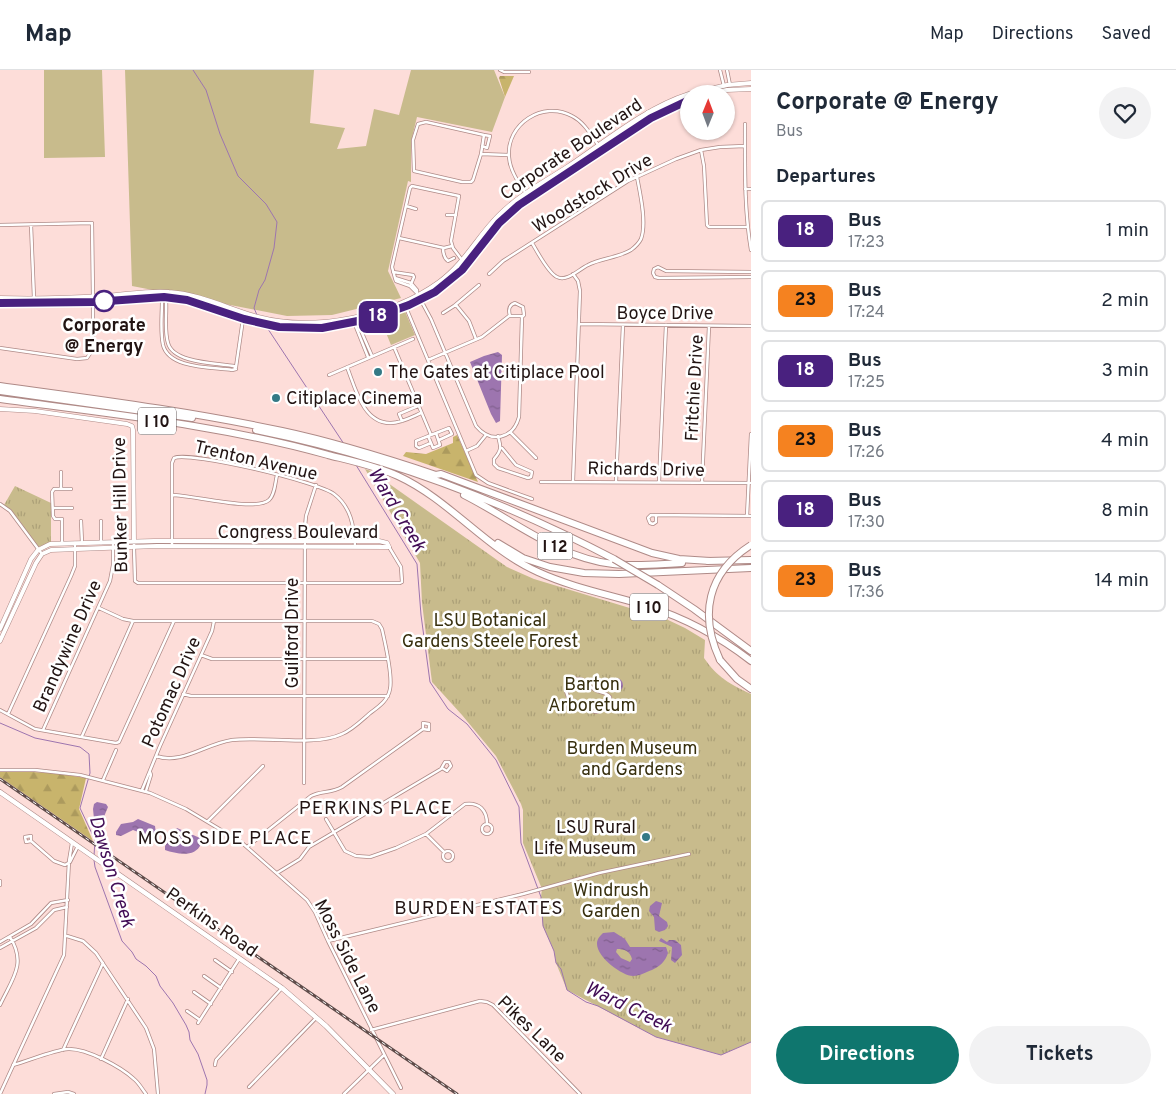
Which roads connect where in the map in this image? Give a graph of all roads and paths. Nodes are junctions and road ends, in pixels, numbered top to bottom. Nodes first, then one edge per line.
1 (500, 70) edge
2 (720, 70) edge
3 (727, 70) edge
4 (517, 71) edge
5 (529, 72) dead end
6 (751, 83) edge
7 (730, 84) junction
8 (724, 85) joint
9 (751, 89) edge
10 (735, 90) edge
11 (680, 99) edge
12 (680, 104) edge
13 (649, 116) junction
14 (746, 124) dead end
15 (484, 135) junction
16 (482, 146) junction
17 (598, 146) junction
18 (745, 146) junction
19 (602, 150) junction
20 (701, 150) junction
21 (481, 154) junction
22 (508, 155) junction
23 (637, 177) junction
24 (745, 184) junction
25 (751, 184) edge
26 (751, 189) edge
27 (745, 190) junction
28 (527, 194) junction
29 (530, 199) junction
30 (406, 206) junction
31 (416, 209) dead end
32 (447, 215) dead end
33 (456, 216) junction
34 (31, 224) junction
35 (0, 225) edge
36 (747, 227) junction
37 (399, 238) junction
38 (532, 243) junction
39 (452, 246) junction
40 (443, 248) junction
41 (751, 250) edge
42 (454, 258) dead end
43 (462, 260) junction
44 (392, 272) junction
45 (751, 272) edge
46 (489, 274) dead end
47 (573, 274) junction
48 (751, 277) edge
49 (410, 285) junction
50 (480, 285) dead end
51 (164, 292) junction
52 (417, 294) junction
53 (93, 296) junction
54 (63, 297) junction
55 (164, 297) junction
56 (0, 298) edge
57 (34, 298) junction
58 (420, 300) junction
59 (94, 302) junction
60 (58, 303) junction
61 (0, 304) edge
62 (34, 304) junction
63 (456, 305) junction
64 (407, 310) dead end
65 (443, 313) dead end
66 (355, 316) junction
67 (510, 316) junction
68 (522, 318) junction
69 (246, 320) junction
70 (356, 322) junction
71 (162, 324) junction
72 (167, 324) junction
73 (579, 324) junction
74 (623, 325) junction
75 (666, 325) junction
76 (709, 326) junction
77 (751, 326) edge
78 (413, 339) dead end
79 (476, 340) junction
80 (169, 347) junction
81 (394, 347) junction
82 (0, 348) edge
83 (165, 350) junction
84 (445, 352) junction
85 (370, 357) junction
86 (183, 358) junction
87 (428, 360) junction
88 (209, 362) junction
89 (182, 363) junction
90 (209, 366) junction
91 (347, 367) junction
92 (236, 369) junction
93 (329, 375) dead end
94 (0, 386) edge
95 (0, 391) edge
96 (0, 398) edge
97 (419, 406) junction
98 (0, 408) edge
99 (422, 413) junction
100 (402, 421) junction
101 (510, 432) junction
102 (436, 433) junction
103 (751, 434) edge
104 (486, 435) junction
105 (430, 436) junction
106 (498, 436) junction
107 (439, 440) junction
108 (431, 443) junction
109 (502, 448) junction
110 (466, 451) junction
111 (536, 458) dead end
112 (61, 472) dead end
113 (415, 473) junction
114 (277, 474) junction
115 (436, 474) junction
116 (573, 481) junction
117 (541, 482) dead end
118 (616, 482) junction
119 (659, 482) junction
120 (702, 482) junction
121 (750, 483) edge
122 (316, 485) junction
123 (71, 488) dead end
124 (61, 489) junction
125 (172, 495) junction
126 (532, 499) dead end
127 (0, 504) edge
128 (52, 508) junction
129 (72, 508) dead end
130 (656, 516) dead end
131 (749, 516) edge
132 (120, 520) dead end
133 (81, 521) dead end
134 (101, 521) dead end
135 (548, 525) junction
136 (475, 530) junction
137 (216, 540) junction
138 (261, 540) junction
139 (172, 541) junction
140 (134, 542) junction
141 (62, 543) junction
142 (75, 543) junction
143 (82, 543) junction
144 (101, 543) junction
145 (113, 543) junction
146 (121, 543) junction
147 (305, 543) junction
148 (355, 543) junction
149 (751, 545) edge
150 (172, 546) junction
151 (216, 546) junction
152 (261, 546) junction
153 (389, 547) joint
154 (113, 548) junction
155 (134, 548) junction
156 (75, 549) junction
157 (38, 550) junction
158 (42, 554) junction
159 (751, 560) edge
160 (710, 561) junction
161 (751, 568) edge
162 (304, 583) junction
163 (99, 608) junction
164 (132, 621) junction
165 (174, 621) junction
166 (214, 621) junction
167 (305, 621) junction
168 (0, 629) edge
169 (0, 641) edge
170 (751, 651) edge
171 (201, 655) junction
172 (305, 659) junction
173 (387, 659) junction
174 (751, 661) edge
175 (751, 689) edge
176 (183, 694) junction
177 (304, 696) junction
178 (388, 696) junction
179 (569, 707) joint
180 (0, 710) edge
181 (8, 714) junction
182 (43, 730) junction
183 (423, 730) dead end
184 (82, 736) junction
185 (304, 740) junction
186 (116, 750) dead end
187 (156, 756) junction
188 (263, 766) dead end
189 (442, 768) dead end
190 (0, 770) edge
191 (103, 780) junction
192 (304, 783) dead end
193 (144, 791) junction
194 (0, 792) edge
195 (326, 819) dead end
196 (208, 821) junction
197 (487, 824) junction
198 (334, 832) junction
199 (426, 834) junction
200 (31, 841) dead end
201 (72, 842) junction
202 (78, 846) junction
203 (247, 847) junction
204 (444, 852) junction
205 (689, 854) dead end
206 (70, 862) junction
207 (277, 873) junction
208 (0, 881) edge
209 (0, 885) edge
210 (68, 900) junction
211 (68, 907) junction
212 (67, 936) junction
213 (9, 937) junction
214 (328, 941) junction
215 (0, 942) edge
216 (12, 942) junction
217 (0, 948) edge
218 (240, 958) junction
219 (215, 960) dead end
220 (104, 962) junction
221 (232, 972) junction
222 (204, 976) dead end
223 (222, 988) junction
224 (282, 988) junction
225 (194, 992) dead end
226 (128, 999) junction
227 (211, 1004) junction
228 (0, 1005) edge
229 (187, 1011) dead end
230 (317, 1017) junction
231 (371, 1030) junction
232 (63, 1050) junction
233 (384, 1055) junction
234 (101, 1059) junction
235 (13, 1065) junction
236 (215, 1066) dead end
237 (368, 1069) junction
238 (249, 1087) dead end
239 (402, 1088) dead end
240 (0, 1094) edge
241 (54, 1094) edge
242 (74, 1094) edge
243 (146, 1094) edge
244 (158, 1094) edge
245 (344, 1094) edge
246 (393, 1094) edge
247 (580, 1094) edge

1 - 4 street
2 - 8 street
3 - 7 street
4 - 5 street
6 - 7 street, Corporate Boulevard
7 - 8 street, Corporate Boulevard
9 - 10 street
11 - 13 street, Corporate Boulevard
12 - 13 street, Corporate Boulevard
13 - 17 street, Corporate Boulevard
13 - 19 street, Corporate Boulevard
14 - 18 street
15 - 16 street
15 - 16 street
15 - 21 street
16 - 21 street
17 - 19 street
17 - 22 street
17 - 28 street, Corporate Boulevard
18 - 20 street, Woodstock Drive
18 - 24 street
19 - 29 street, Corporate Boulevard
20 - 23 street, Woodstock Drive
20 - 36 street
21 - 22 street
22 - 28 street
23 - 38 street, Woodstock Drive
23 - 47 street
24 - 25 street
24 - 27 street
26 - 27 street
27 - 36 street
28 - 29 street
28 - 43 street, Corporate Boulevard
29 - 58 street, Corporate Boulevard
30 - 31 street
30 - 33 street
30 - 37 street
32 - 33 street
33 - 39 street
34 - 35 street
34 - 53 street
34 - 57 street
36 - 41 street
37 - 40 street
37 - 44 street
38 - 46 street, Woodstock Drive
38 - 47 street
39 - 40 street
39 - 43 street
40 - 42 street
43 - 52 street, Corporate Boulevard
44 - 49 street
44 - 49 street
45 - 48 street
47 - 73 street
49 - 52 street
50 - 63 street
51 - 53 street, Corporate Boulevard
51 - 55 street
51 - 66 street, Corporate Boulevard
52 - 58 street
52 - 66 street, Corporate Boulevard
53 - 54 street, Corporate Boulevard
53 - 59 street
54 - 57 street, Corporate Boulevard
54 - 60 street
55 - 59 street, Corporate Boulevard
55 - 69 street, Corporate Boulevard
55 - 71 street
55 - 72 street
56 - 57 street, Corporate Boulevard
57 - 62 street
58 - 70 street, Corporate Boulevard
58 - 84 street
59 - 60 street, Corporate Boulevard
59 - 82 street
60 - 62 street, Corporate Boulevard
61 - 62 street, Corporate Boulevard
63 - 65 street
63 - 79 street
64 - 87 street
66 - 70 street
67 - 68 street
67 - 68 street
67 - 79 street
68 - 101 street
69 - 70 street, Corporate Boulevard
69 - 92 street
70 - 85 street
71 - 72 street
71 - 83 street
72 - 80 street
73 - 74 street, Boyce Drive
73 - 116 street
74 - 75 street, Boyce Drive
74 - 118 street
75 - 76 street, Boyce Drive
75 - 119 street
76 - 77 street, Boyce Drive
76 - 120 street, Fritchie Drive
78 - 81 street
79 - 84 street
80 - 83 street
80 - 86 street
81 - 85 street
81 - 97 street
83 - 89 street
84 - 87 street
84 - 104 street
85 - 91 street
86 - 88 street
86 - 89 street
87 - 110 street
88 - 90 street
88 - 92 street
89 - 90 street
90 - 92 street
91 - 93 street
91 - 100 street
94 - 115 highway
95 - 113 highway, I 10
96 - 136 highway, I 10
97 - 99 street
97 - 100 street
98 - 140 street, Bunker Hill Drive
99 - 100 street
99 - 105 street
101 - 106 street
101 - 111 street
102 - 105 street
102 - 107 street
102 - 107 street
103 - 121 street
104 - 106 street
104 - 110 street
105 - 108 street
105 - 108 street
106 - 109 street
107 - 108 street
109 - 109 street
110 - 126 street
112 - 124 street
113 - 135 highway, I 10
113 - 160 highway, I 12
114 - 122 street, Trenton Avenue
114 - 125 street
114 - 125 street, Trenton Avenue
115 - 135 highway
115 - 160 highway
116 - 117 street, Richards Drive
116 - 118 street, Richards Drive
118 - 119 street, Richards Drive
119 - 120 street, Richards Drive
120 - 121 street, Richards Drive
121 - 131 street
122 - 147 street, Guilford Drive
122 - 148 street, Trenton Avenue
123 - 124 street
124 - 128 street
125 - 139 street
127 - 157 street
128 - 129 street
128 - 141 street
130 - 131 street
132 - 146 street
133 - 143 street
134 - 144 street
135 - 170 highway, I 10, bridge
136 - 161 highway
136 - 174 highway, I 10
137 - 138 street, Congress Boulevard
137 - 139 street, Congress Boulevard
137 - 151 street
138 - 147 street, Congress Boulevard
138 - 152 street
139 - 140 street, Congress Boulevard
139 - 150 street
140 - 146 street, Congress Boulevard
140 - 155 street, Bunker Hill Drive
141 - 142 street, Congress Boulevard
141 - 157 street, Congress Boulevard
142 - 143 street, Congress Boulevard
142 - 156 street
143 - 144 street, Congress Boulevard
144 - 145 street, Congress Boulevard
145 - 146 street, Congress Boulevard
145 - 154 street, Brandywine Drive
147 - 148 street, Congress Boulevard
147 - 152 street, Congress Boulevard
147 - 162 street, Guilford Drive
148 - 153 street, Congress Boulevard
149 - 175 highway, bridge
150 - 151 street, Congress Boulevard
150 - 155 street, Congress Boulevard
151 - 152 street, Congress Boulevard
153 - 162 street
154 - 155 street, Congress Boulevard
154 - 156 street, Congress Boulevard
154 - 163 street, Brandywine Drive
155 - 162 street, Bunker Hill Drive
156 - 158 street, Congress Boulevard
156 - 181 street
157 - 158 street
157 - 168 street
158 - 169 street
159 - 160 highway, I 12
162 - 167 street, Guilford Drive
163 - 164 street
163 - 182 street, Brandywine Drive
164 - 165 street
164 - 184 street
165 - 166 street
165 - 184 street
166 - 167 street
166 - 171 street, Potomac Drive
167 - 172 street, Guilford Drive
167 - 173 street
171 - 172 street
171 - 176 street, Potomac Drive
172 - 173 street
172 - 177 street, Guilford Drive
173 - 178 street
176 - 177 street
176 - 187 street, Potomac Drive
177 - 178 street
177 - 185 street, Guilford Drive
178 - 185 street
179 - 179 street
180 - 181 street
181 - 182 street
182 - 184 street
183 - 203 street
185 - 187 street
185 - 192 street, Guilford Drive
186 - 191 street
187 - 193 street, Potomac Drive
188 - 196 street
189 - 198 street
190 - 191 street, Moss Side Lane
191 - 193 street, Moss Side Lane
193 - 196 street, Moss Side Lane
194 - 201 main road, Perkins Road
195 - 198 street
196 - 203 street, Moss Side Lane
197 - 197 street
197 - 199 street
198 - 199 street
198 - 207 street
199 - 204 street
200 - 206 street
201 - 202 main road, Perkins Road
201 - 206 street
202 - 206 street
202 - 218 main road, Perkins Road
203 - 207 street, Moss Side Lane
204 - 204 street
205 - 214 street
206 - 210 street
207 - 214 street, Moss Side Lane
208 - 209 street
210 - 211 street
210 - 213 street
211 - 212 street
211 - 216 street
212 - 220 street
212 - 235 street
213 - 215 street
213 - 216 street
214 - 231 street, Moss Side Lane
216 - 217 street
216 - 228 street
218 - 221 street
218 - 224 main road, Perkins Road
219 - 221 street
220 - 226 street
220 - 232 street
221 - 223 street
222 - 223 street
223 - 227 street
224 - 230 main road, Perkins Road
224 - 236 street
225 - 227 street
226 - 234 street
226 - 244 street
227 - 229 street
230 - 237 main road, Perkins Road
230 - 238 street
231 - 233 street, Moss Side Lane
231 - 247 street, Pikes Lane
232 - 234 street
232 - 235 street
233 - 237 street
233 - 239 street, Moss Side Lane
234 - 243 street
235 - 240 street
237 - 245 street
237 - 246 main road, Perkins Road
241 - 242 street

